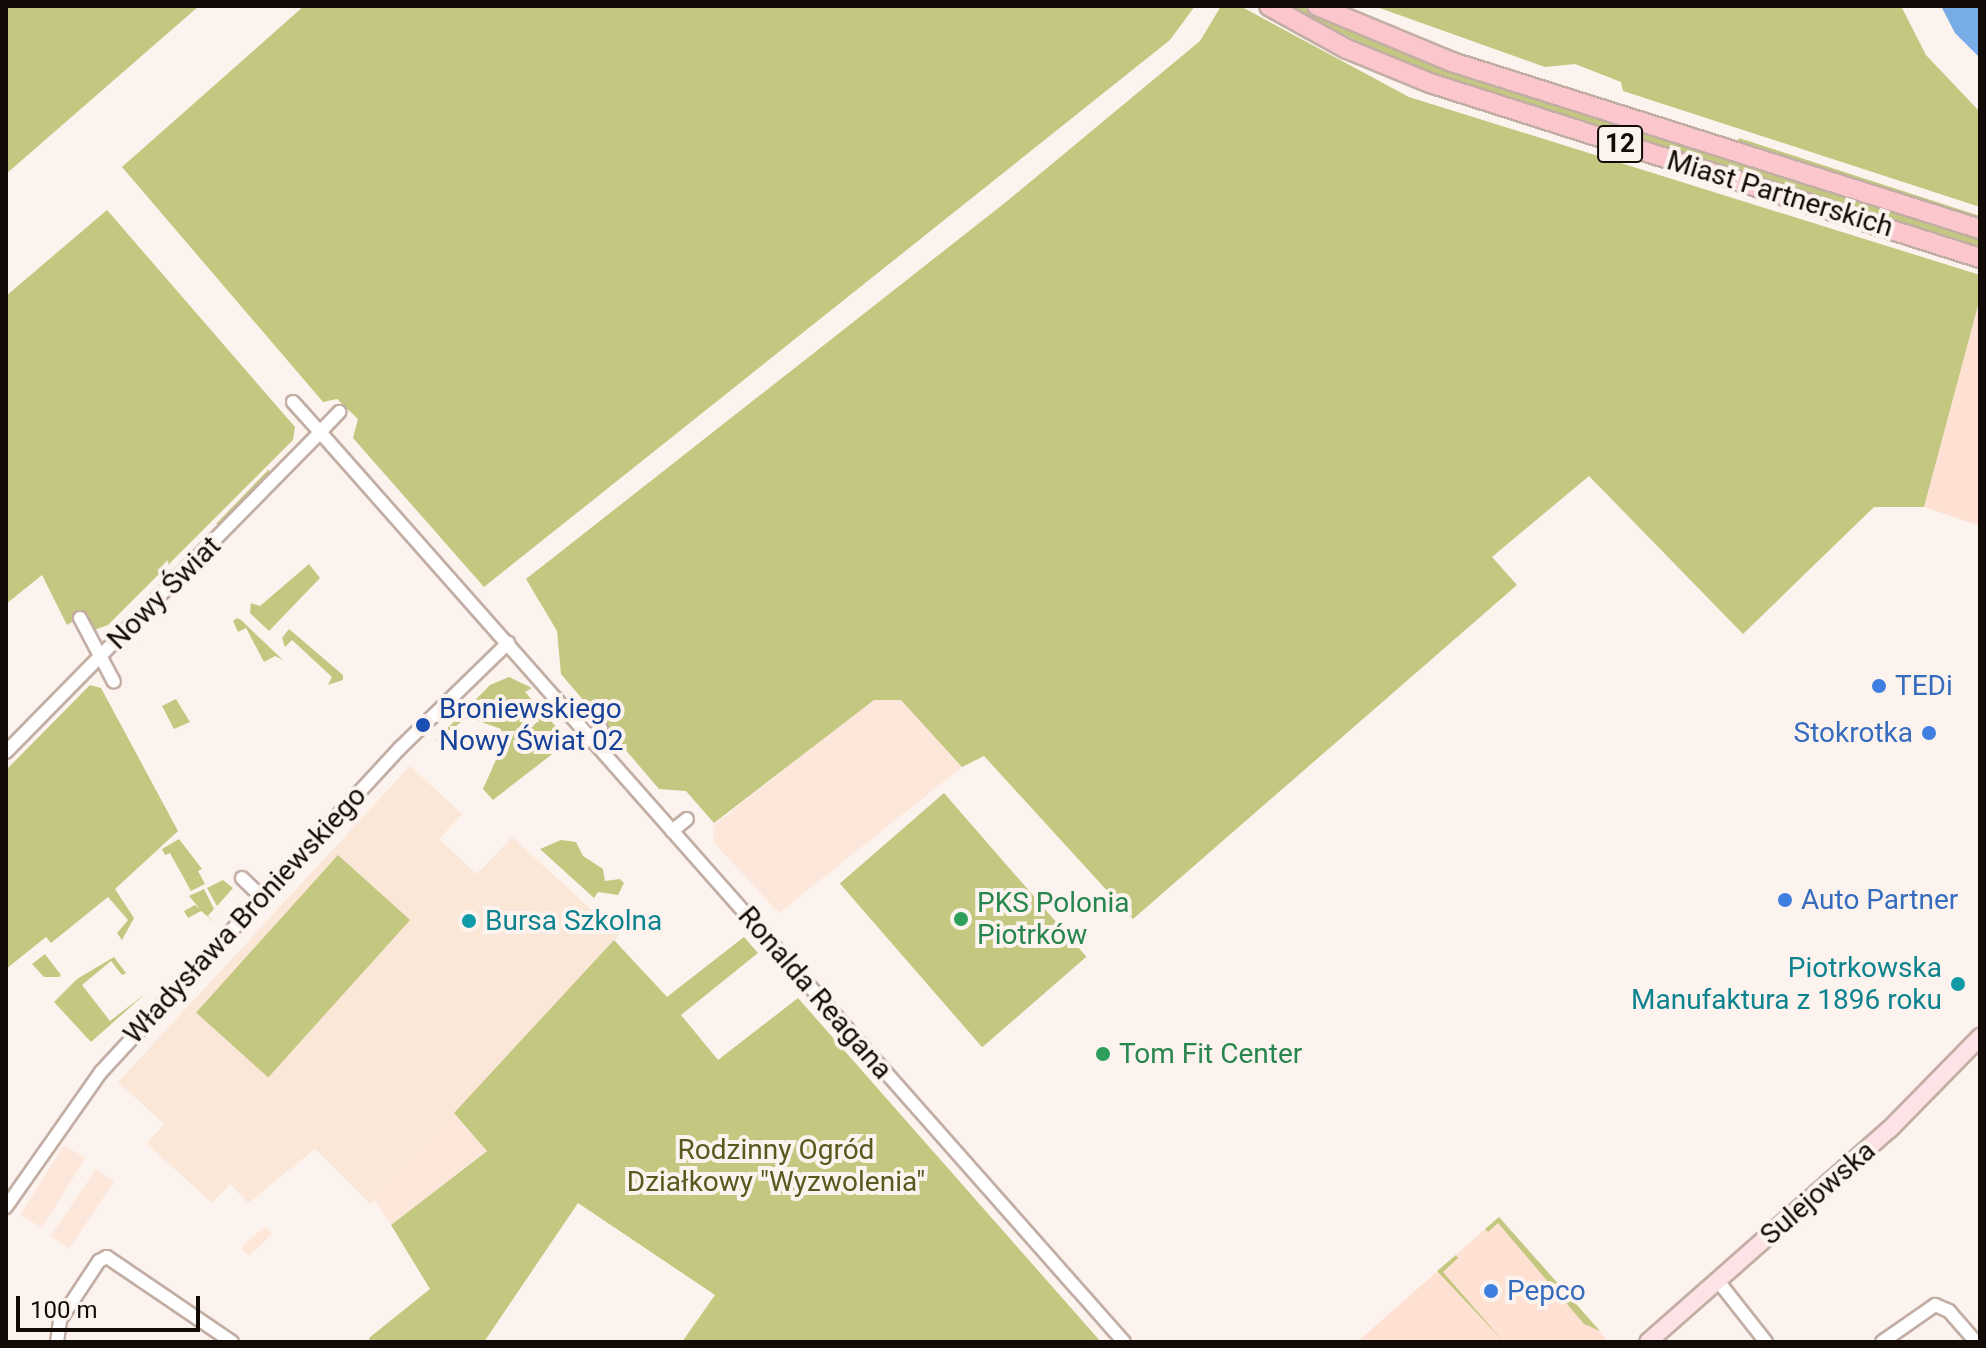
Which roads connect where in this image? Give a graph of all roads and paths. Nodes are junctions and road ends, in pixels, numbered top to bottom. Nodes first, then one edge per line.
1 (1269, 6) edge
2 (1317, 6) edge
3 (1980, 229) edge
4 (1980, 258) edge
5 (293, 402) dead end
6 (339, 412) dead end
7 (320, 432) junction
8 (80, 618) dead end
9 (508, 643) junction
10 (102, 656) junction
11 (114, 682) dead end
12 (601, 728) dead end
13 (586, 741) junction
14 (6, 752) edge
15 (687, 819) dead end
16 (672, 831) junction
17 (242, 878) dead end
18 (262, 897) junction
19 (1980, 1037) edge
20 (6, 1207) edge
21 (1718, 1281) junction
22 (63, 1340) edge
23 (229, 1340) edge
24 (1124, 1342) edge
25 (1648, 1342) edge
26 (1766, 1342) edge
27 (1882, 1342) edge
28 (1976, 1342) edge

1 - 4 main road, Miast Partnerskich / 12
2 - 3 main road, Miast Partnerskich / 12
5 - 7 street
6 - 7 street, Nowy Świat
7 - 9 street
7 - 10 street, Nowy Świat
8 - 10 street
9 - 13 street, Ronalda Reagana
9 - 18 street, Władysława Broniewskiego
10 - 11 street
10 - 14 street, Nowy Świat
12 - 13 street
13 - 16 street, Ronalda Reagana
15 - 16 street
16 - 24 street, Ronalda Reagana
17 - 18 street
18 - 20 street, Władysława Broniewskiego
19 - 21 main road, Sulejowska
21 - 25 main road, Sulejowska
21 - 26 street
22 - 23 street
27 - 28 street

